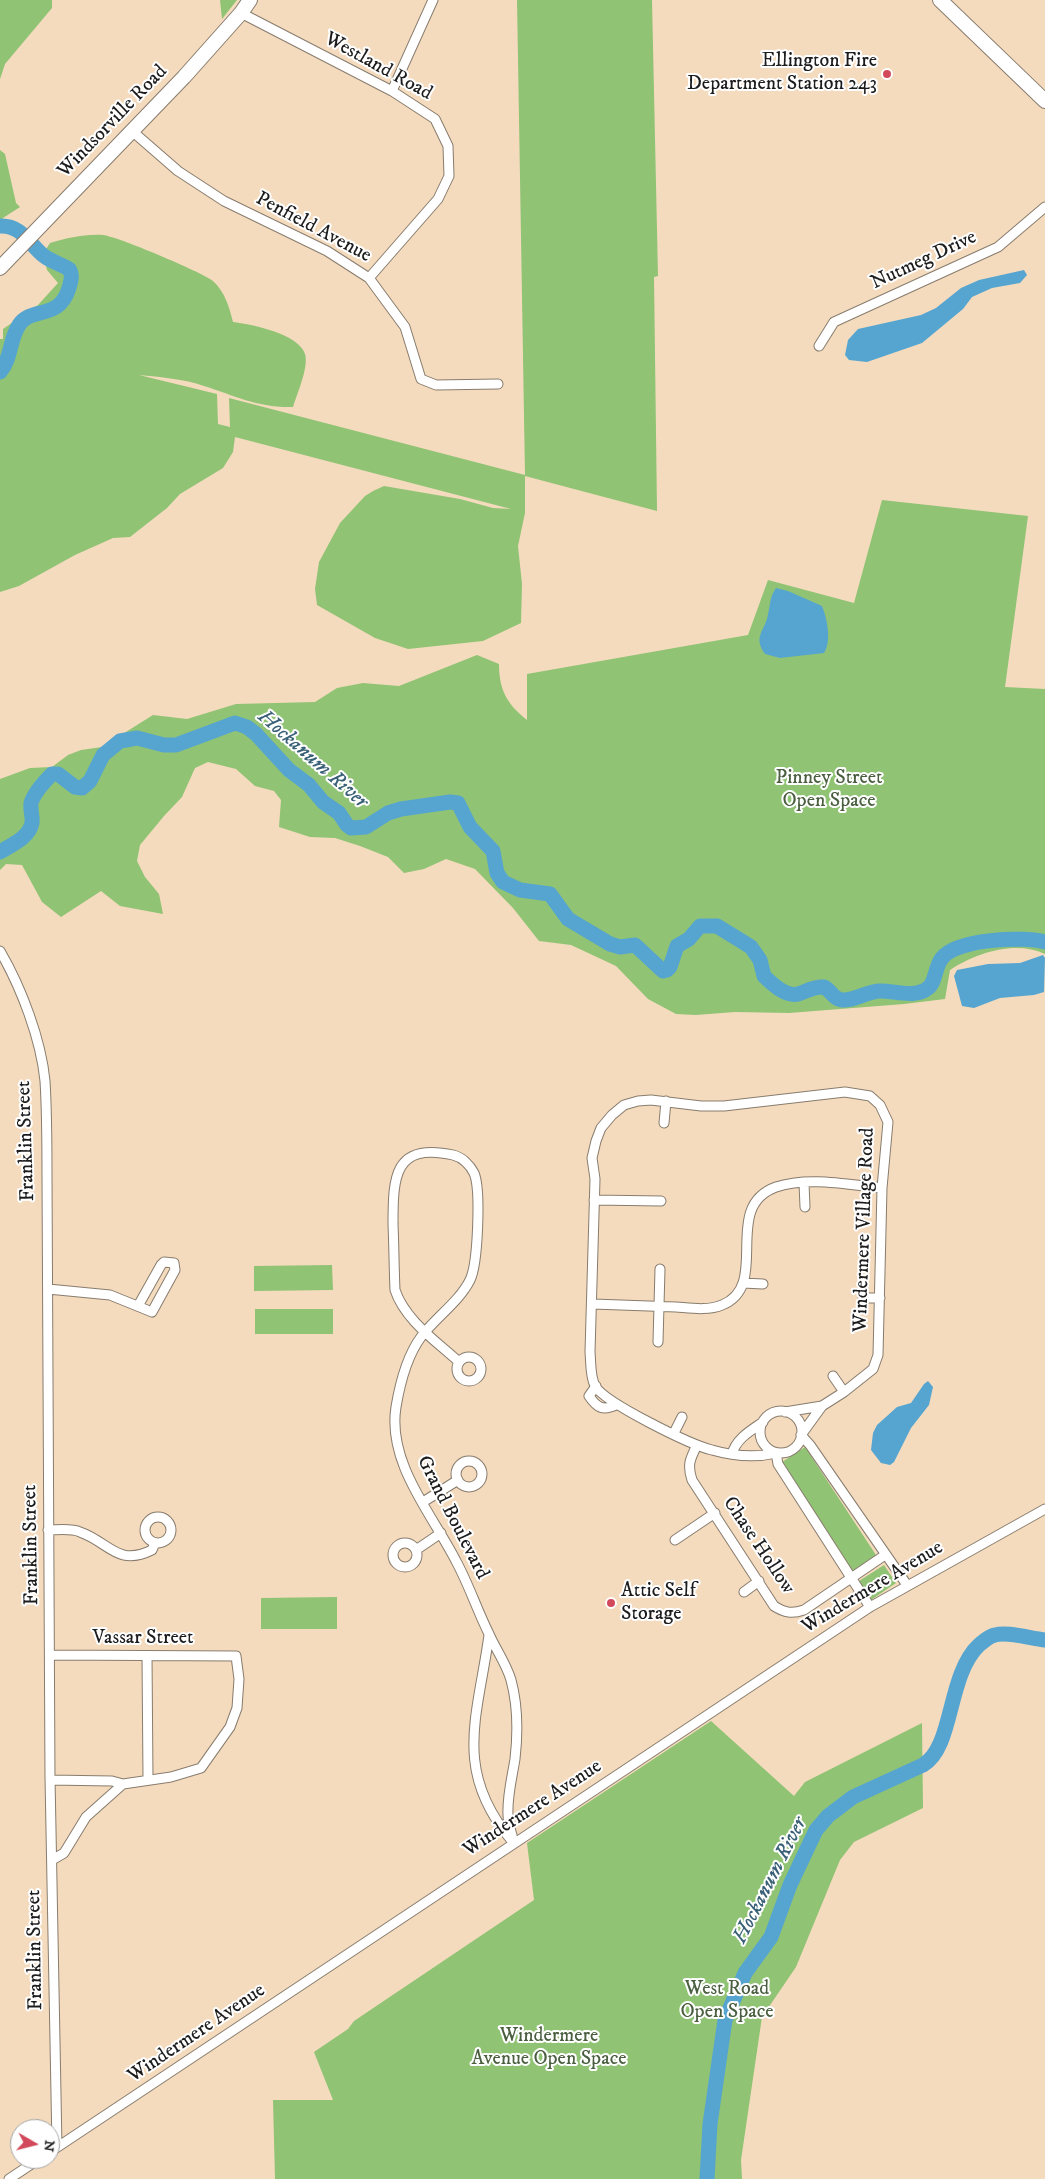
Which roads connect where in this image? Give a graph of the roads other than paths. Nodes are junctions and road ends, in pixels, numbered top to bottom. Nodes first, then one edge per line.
1 (250, 0) edge
2 (433, 0) edge
3 (940, 0) edge
4 (241, 13) junction
5 (392, 91) junction
6 (1045, 101) edge
7 (132, 131) junction
8 (1045, 207) edge
9 (0, 268) edge
10 (369, 278) junction
11 (819, 346) dead end
12 (498, 384) dead end
13 (0, 951) edge
14 (666, 1101) junction
15 (664, 1123) dead end
16 (804, 1183) junction
17 (882, 1188) junction
18 (594, 1200) junction
19 (661, 1201) dead end
20 (805, 1206) dead end
21 (660, 1270) dead end
22 (743, 1283) junction
23 (763, 1284) dead end
24 (48, 1289) junction
25 (862, 1298) dead end
26 (880, 1298) junction
27 (593, 1304) junction
28 (138, 1306) junction
29 (659, 1307) junction
30 (426, 1331) junction
31 (658, 1342) dead end
32 (459, 1362) dead end
33 (833, 1376) dead end
34 (596, 1386) junction
35 (844, 1392) junction
36 (616, 1405) junction
37 (822, 1406) junction
38 (784, 1412) junction
39 (682, 1418) dead end
40 (763, 1422) junction
41 (674, 1433) junction
42 (801, 1435) junction
43 (697, 1445) junction
44 (776, 1453) junction
45 (732, 1454) junction
46 (458, 1480) dead end
47 (423, 1502) junction
48 (1045, 1509) edge
49 (714, 1513) junction
50 (48, 1530) junction
51 (441, 1534) junction
52 (675, 1540) dead end
53 (155, 1543) dead end
54 (416, 1550) dead end
55 (885, 1555) junction
56 (852, 1578) junction
57 (759, 1581) junction
58 (907, 1585) junction
59 (744, 1592) dead end
60 (870, 1607) junction
61 (489, 1635) junction
62 (51, 1655) junction
63 (147, 1656) junction
64 (148, 1779) junction
65 (50, 1780) junction
66 (123, 1784) junction
67 (514, 1843) junction
68 (52, 1860) junction
69 (54, 2119) edge
70 (60, 2146) edge
71 (24, 2169) edge
72 (8, 2179) edge

1 - 4 main road, Windsorville Road
2 - 5 street
3 - 6 main road
4 - 5 street, Westland Road
4 - 7 main road, Windsorville Road
5 - 10 street, Westland Road
7 - 9 main road, Windsorville Road
7 - 10 street, Penfield Avenue
8 - 11 street, Nutmeg Drive
10 - 12 street, Penfield Avenue
13 - 24 street, Franklin Street
14 - 15 street
14 - 17 street, Windermere Village Road
14 - 18 street, Windermere Village Road
16 - 17 street
16 - 20 street
16 - 22 street
17 - 26 street, Windermere Village Road
18 - 19 street
18 - 27 street, Windermere Village Road
21 - 29 street
22 - 23 street
22 - 29 street
24 - 28 street
24 - 50 street, Franklin Street
25 - 26 street
26 - 35 street, Windermere Village Road
27 - 29 street
27 - 34 street, Windermere Village Road
28 - 28 street
29 - 31 street
30 - 30 street, Grand Boulevard
30 - 32 street
30 - 47 street, Grand Boulevard
33 - 35 street
34 - 36 street, Windermere Village Road
34 - 36 street, Windermere Village Road
35 - 37 street, Windermere Village Road
36 - 41 street, Windermere Village Road
37 - 38 street, Windermere Village Road
37 - 42 street, Windermere Village Road
38 - 40 street, Windermere Village Road
38 - 42 street
39 - 41 street
40 - 44 street
40 - 45 street, Windermere Village Road
41 - 43 street, Windermere Village Road
42 - 44 street, Windermere Village Road
42 - 55 street
43 - 45 street, Windermere Village Road
43 - 49 street, Chase Hollow
44 - 45 street, Windermere Village Road
44 - 56 street
46 - 47 street
47 - 51 street, Grand Boulevard
48 - 58 street, Windermere Avenue
49 - 52 street
49 - 57 street, Chase Hollow
50 - 53 street
50 - 62 street, Franklin Street
51 - 54 street
51 - 61 street, Grand Boulevard
55 - 56 street, Chase Hollow
55 - 58 street
56 - 57 street, Chase Hollow
56 - 60 street
57 - 59 street
58 - 60 street, Windermere Avenue
60 - 67 street, Windermere Avenue
61 - 67 street, Grand Boulevard
61 - 67 street
62 - 63 street, Vassar Street
62 - 65 street, Franklin Street
63 - 64 street
63 - 64 street, Vassar Street
64 - 66 street
65 - 66 street
65 - 68 street, Franklin Street
66 - 68 street
67 - 70 street, Windermere Avenue
68 - 69 street, Franklin Street
71 - 72 street

